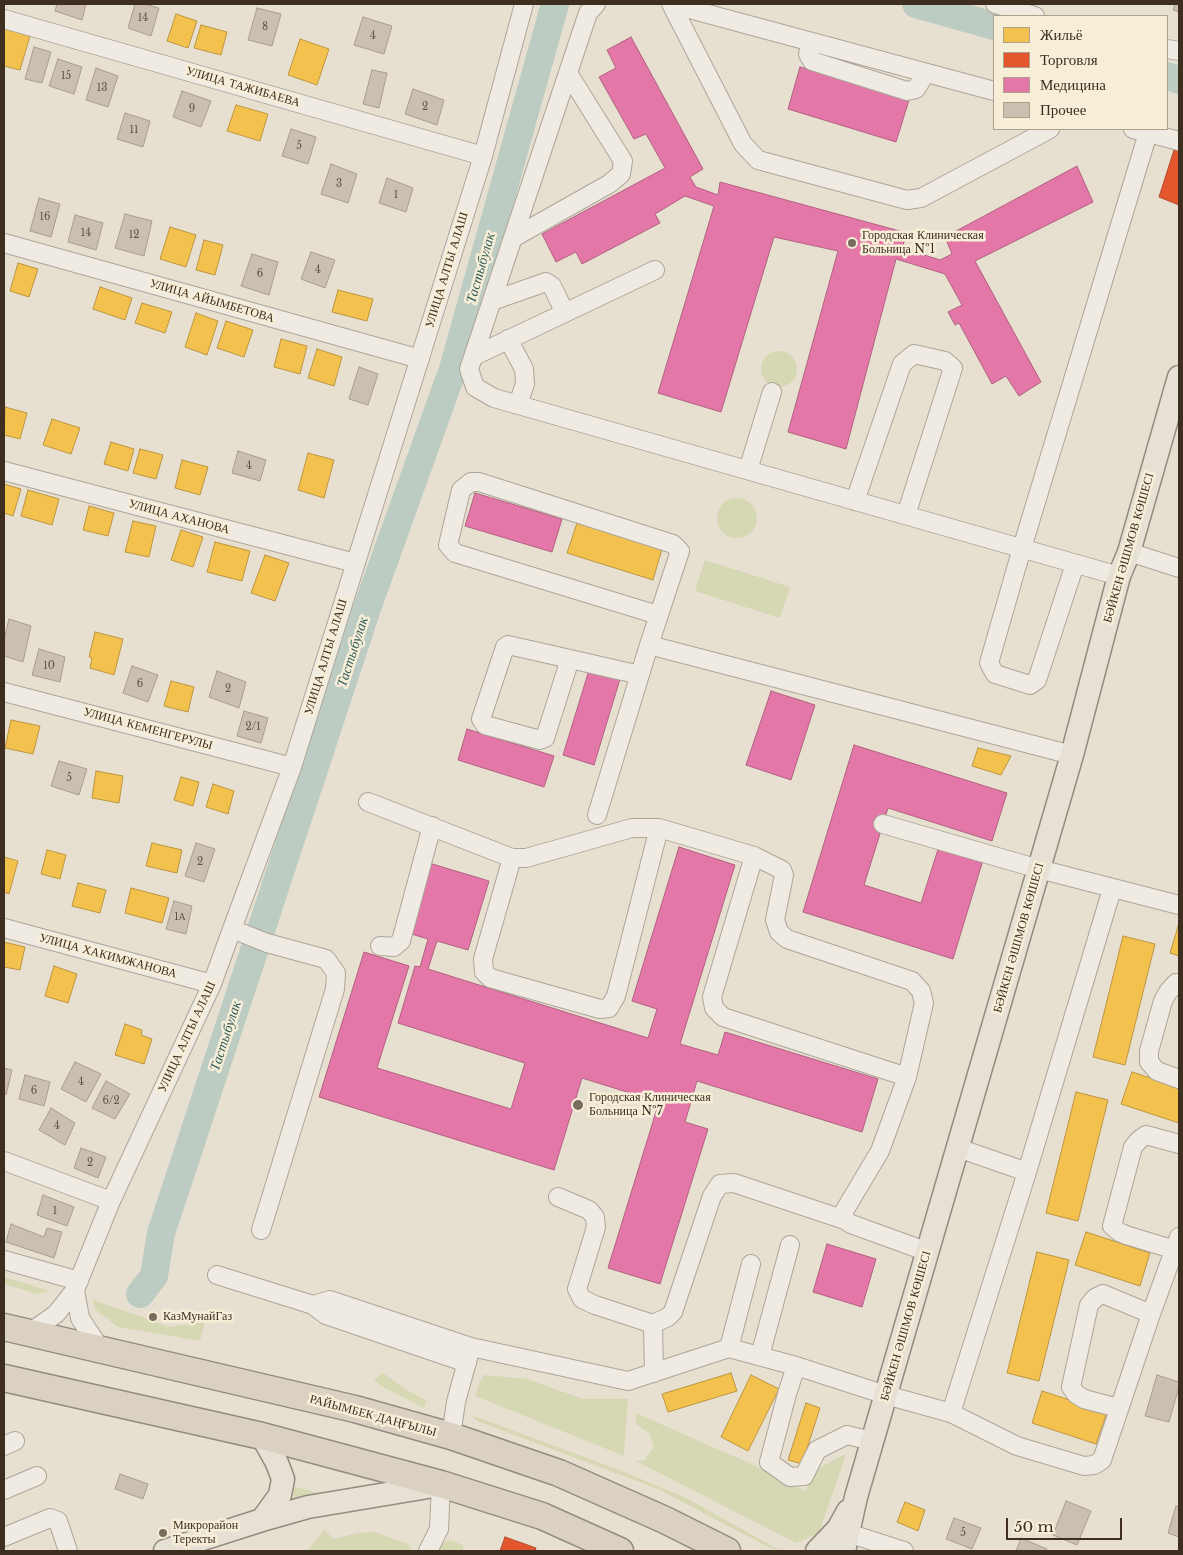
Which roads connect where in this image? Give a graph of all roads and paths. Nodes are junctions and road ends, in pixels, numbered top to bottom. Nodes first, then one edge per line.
1 (524, 4) edge
2 (596, 4) edge
3 (671, 4) edge
4 (995, 4) edge
5 (1032, 15) edge
6 (4, 19) edge
7 (568, 73) junction
8 (993, 91) edge
9 (1048, 130) edge
10 (1141, 131) edge
11 (1179, 141) edge
12 (483, 156) junction
13 (513, 238) junction
14 (4, 243) edge
15 (655, 270) dead end
16 (492, 301) junction
17 (565, 313) junction
18 (508, 340) junction
19 (474, 356) junction
20 (420, 359) junction
21 (1179, 377) edge
22 (772, 392) dead end
23 (518, 404) junction
24 (748, 470) junction
25 (4, 471) edge
26 (855, 501) junction
27 (906, 515) junction
28 (1022, 548) junction
29 (1128, 552) junction
30 (355, 563) junction
31 (1075, 564) junction
32 (1179, 568) edge
33 (1119, 576) junction
34 (658, 615) junction
35 (648, 645) junction
36 (570, 659) junction
37 (640, 675) junction
38 (4, 692) edge
39 (1072, 755) junction
40 (292, 767) junction
41 (368, 802) dead end
42 (597, 815) dead end
43 (883, 824) dead end
44 (432, 826) junction
45 (659, 828) junction
46 (754, 856) junction
47 (512, 858) junction
48 (1039, 869) junction
49 (1112, 889) junction
50 (1179, 905) edge
51 (4, 928) edge
52 (232, 929) junction
53 (380, 946) dead end
54 (1179, 983) edge
55 (212, 984) junction
56 (907, 1077) junction
57 (1179, 1079) edge
58 (1179, 1144) edge
59 (958, 1148) junction
60 (4, 1161) edge
61 (1028, 1172) junction
62 (558, 1197) dead end
63 (111, 1201) junction
64 (845, 1220) junction
65 (261, 1230) dead end
66 (1177, 1244) edge
67 (790, 1245) dead end
68 (928, 1252) junction
69 (4, 1260) edge
70 (752, 1264) dead end
71 (217, 1276) dead end
72 (77, 1286) junction
73 (1151, 1314) junction
74 (4, 1322) edge
75 (653, 1324) junction
76 (4, 1327) edge
77 (29, 1332) junction
78 (730, 1348) junction
79 (101, 1350) junction
80 (469, 1355) junction
81 (760, 1356) junction
82 (796, 1366) junction
83 (654, 1373) junction
84 (7, 1379) edge
85 (886, 1395) junction
86 (1118, 1408) junction
87 (951, 1413) junction
88 (262, 1436) junction
89 (451, 1436) junction
90 (872, 1441) junction
91 (37, 1476) dead end
92 (441, 1484) junction
93 (4, 1490) edge
94 (856, 1498) junction
95 (262, 1520) junction
96 (4, 1537) edge
97 (846, 1542) edge
98 (68, 1551) edge
99 (166, 1551) edge
100 (428, 1551) edge
101 (620, 1551) edge
102 (727, 1551) edge
103 (816, 1551) edge
104 (904, 1551) edge

1 - 12 street, УЛИЦА АЛТЫ АЛАШ
2 - 7 street
3 - 8 street
3 - 9 street
4 - 5 street
6 - 12 street, УЛИЦА ТАЖИБАЕВА
7 - 13 street
7 - 13 street
10 - 11 street
10 - 28 street
12 - 20 street, УЛИЦА АЛТЫ АЛАШ
13 - 16 street
14 - 20 street, УЛИЦА АЙЫМБЕТОВА
15 - 17 street
16 - 17 street
16 - 19 street
17 - 18 street
18 - 19 street
18 - 23 street
19 - 23 street
20 - 30 street, УЛИЦА АЛТЫ АЛАШ
21 - 29 main road, БӘЙКЕН ӘШІМОВ КӨШЕСІ
22 - 24 street
23 - 24 street
24 - 26 street
25 - 30 street, УЛИЦА АХАНОВА
26 - 27 street
26 - 27 street
27 - 28 street
28 - 31 street
28 - 31 street
29 - 32 street
29 - 33 main road, БӘЙКЕН ӘШІМОВ КӨШЕСІ
30 - 40 street, УЛИЦА АЛТЫ АЛАШ
31 - 33 street
33 - 39 main road, БӘЙКЕН ӘШІМОВ КӨШЕСІ
34 - 34 street
34 - 35 street
35 - 37 street
35 - 39 street
36 - 36 street
36 - 37 street
37 - 42 street
38 - 40 street, УЛИЦА КЕМЕНГЕРУЛЫ
39 - 48 main road, БӘЙКЕН ӘШІМОВ КӨШЕСІ
40 - 52 street, УЛИЦА АЛТЫ АЛАШ
41 - 44 street
43 - 48 street
44 - 47 street
44 - 53 street
45 - 46 street
45 - 47 street
45 - 47 street
46 - 56 street
46 - 56 street
48 - 49 street
48 - 59 main road, БӘЙКЕН ӘШІМОВ КӨШЕСІ
49 - 50 street
49 - 61 street
51 - 55 street, УЛИЦА ХАКИМЖАНОВА
52 - 55 street, УЛИЦА АЛТЫ АЛАШ
52 - 65 street
54 - 57 street
55 - 63 street, УЛИЦА АЛТЫ АЛАШ
56 - 64 street
58 - 66 street
59 - 61 street
59 - 68 main road, БӘЙКЕН ӘШІМОВ КӨШЕСІ
60 - 63 street
61 - 87 street
62 - 75 street
63 - 72 street, УЛИЦА АЛТЫ АЛАШ
64 - 68 street
64 - 75 street
66 - 73 street
67 - 81 street
68 - 85 main road, БӘЙКЕН ӘШІМОВ КӨШЕСІ
69 - 72 street
70 - 78 street
71 - 80 street
72 - 77 street, УЛИЦА АЛТЫ АЛАШ
72 - 79 street
73 - 86 street
73 - 86 street
74 - 77 highway
75 - 83 street
76 - 77 highway, РАЙЫМБЕК ДАҢҒЫЛЫ
77 - 79 highway, РАЙЫМБЕК ДАҢҒЫЛЫ
78 - 81 street
78 - 83 street
79 - 89 highway, РАЙЫМБЕК ДАҢҒЫЛЫ
80 - 83 street
80 - 89 street
81 - 82 street
82 - 85 street
82 - 90 street
84 - 88 highway
85 - 87 street
85 - 90 main road, БӘЙКЕН ӘШІМОВ КӨШЕСІ
86 - 87 street
88 - 92 highway
88 - 95 main road
89 - 102 highway, РАЙЫМБЕК ДАҢҒЫЛЫ
90 - 94 main road, БӘЙКЕН ӘШІМОВ КӨШЕСІ
91 - 93 street
92 - 95 main road
92 - 100 street
92 - 101 highway
94 - 97 main road
94 - 103 main road
95 - 99 main road
96 - 98 street
97 - 104 street

